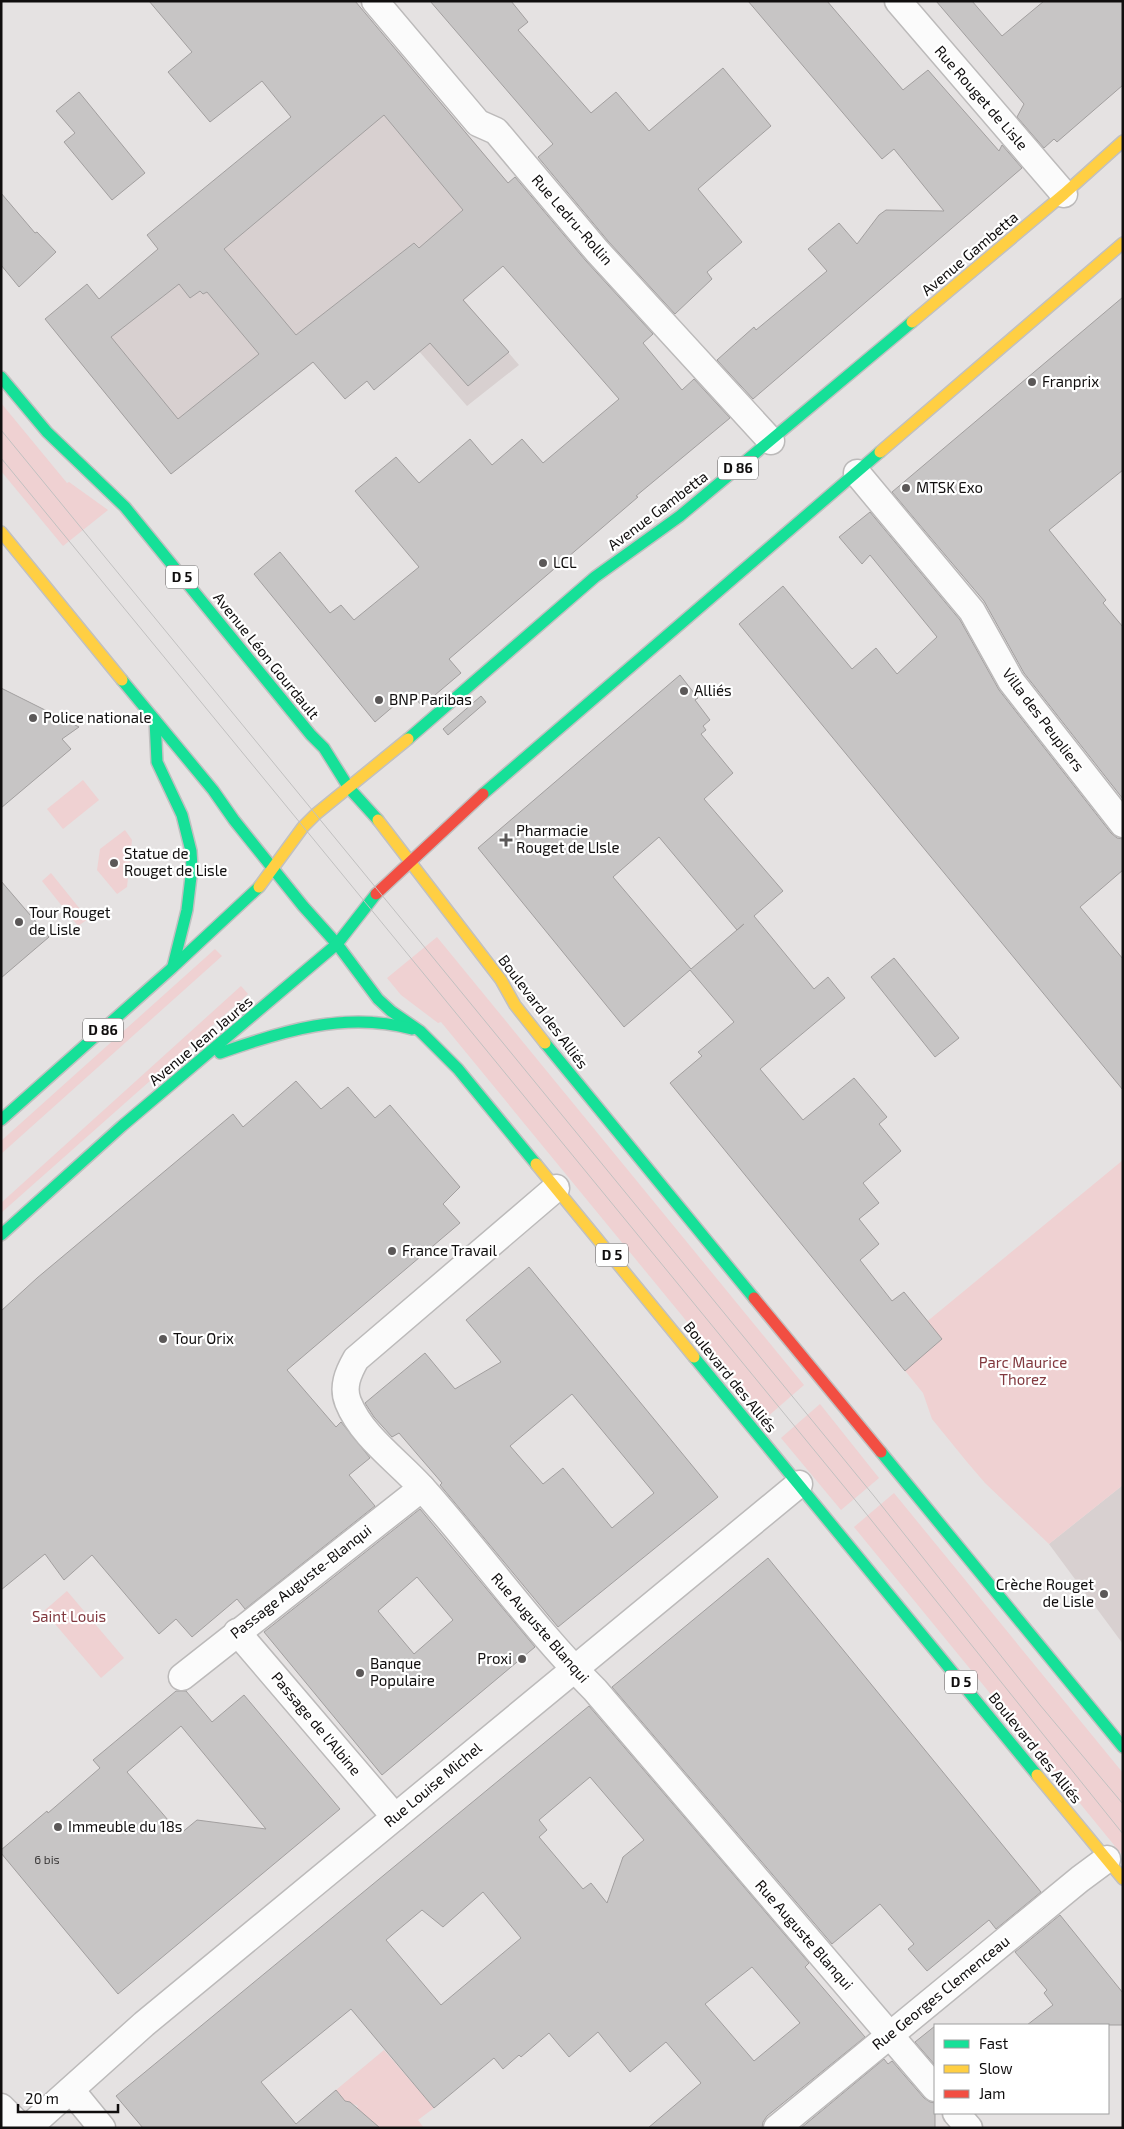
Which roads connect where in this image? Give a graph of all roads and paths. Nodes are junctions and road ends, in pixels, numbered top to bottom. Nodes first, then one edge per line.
1 (375, 1) edge
2 (898, 1) edge
3 (1123, 141) edge
4 (1064, 194) junction
5 (1123, 243) edge
6 (1, 377) edge
7 (770, 441) junction
8 (857, 473) junction
9 (5, 544) edge
10 (155, 720) junction
11 (349, 788) junction
12 (1123, 824) edge
13 (382, 825) joint
14 (410, 860) junction
15 (272, 867) junction
16 (337, 944) junction
17 (172, 968) junction
18 (420, 1031) junction
19 (206, 1057) junction
20 (1, 1120) edge
21 (556, 1188) junction
22 (1, 1235) edge
23 (798, 1484) junction
24 (422, 1488) junction
25 (237, 1632) junction
26 (574, 1669) junction
27 (182, 1677) dead end
28 (1123, 1747) edge
29 (395, 1817) junction
30 (1106, 1859) junction
31 (1123, 1879) edge
32 (889, 2034) junction
33 (934, 2087) edge
34 (70, 2090) junction
35 (1, 2107) edge
36 (957, 2114) edge
37 (22, 2128) edge
38 (28, 2128) edge
39 (102, 2128) edge
40 (777, 2128) edge
41 (969, 2128) edge

1 - 7 street, Rue Ledru-Rollin
2 - 4 street, Rue Rouget de Lisle
3 - 4 main road, Avenue Gambetta / D 86
4 - 7 main road, Avenue Gambetta / D 86
5 - 8 main road
6 - 11 main road, Avenue Léon Gourdault / D 5
7 - 11 main road, Avenue Gambetta / D 86
8 - 12 street, Villa des Peupliers
8 - 14 main road
9 - 10 main road, D 5
10 - 15 main road, D 5
10 - 17 main road
11 - 13 main road, Avenue Léon Gourdault / D 5
11 - 15 main road, D 86
13 - 14 main road, Boulevard des Alliés / D 5
14 - 16 main road, Avenue Jean Jaurès
14 - 28 main road, Boulevard des Alliés / D 5
15 - 16 main road, Boulevard des Alliés / D 5
15 - 17 main road, D 86
16 - 18 main road, Boulevard des Alliés / D 5
16 - 19 main road, Avenue Jean Jaurès
17 - 20 main road, D 86
18 - 19 main road
18 - 21 main road, Boulevard des Alliés / D 5
19 - 22 main road, Avenue Jean Jaurès
21 - 23 main road, Boulevard des Alliés / D 5
21 - 24 street, Rue Auguste Blanqui
23 - 26 street, Rue Louise Michel
23 - 30 main road, Boulevard des Alliés / D 5
24 - 25 street, Passage Auguste-Blanqui
24 - 26 street, Rue Auguste Blanqui
25 - 27 street, Passage Auguste-Blanqui
25 - 29 street, Passage de l'Albine
26 - 29 street, Rue Louise Michel
26 - 32 street, Rue Auguste Blanqui
29 - 34 street, Rue Louise Michel
30 - 31 main road, Boulevard des Alliés / D 5
30 - 32 street, Rue Georges Clemenceau
32 - 33 street, Rue Auguste Blanqui
32 - 40 street, Rue Georges Clemenceau
34 - 38 street, Rue Louise Michel
34 - 39 street
35 - 37 street
36 - 41 street

